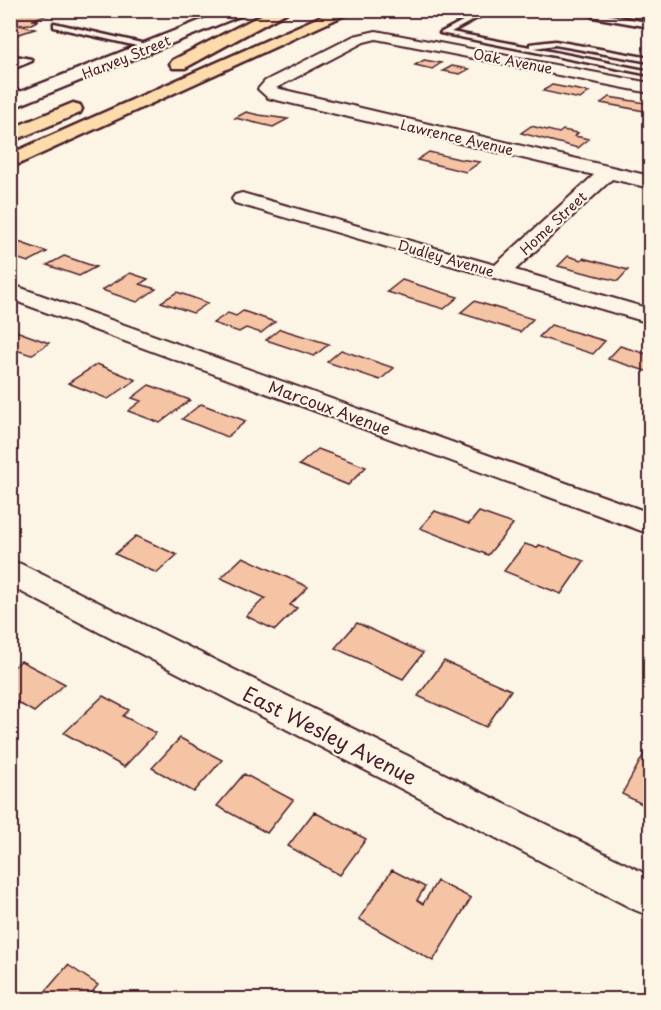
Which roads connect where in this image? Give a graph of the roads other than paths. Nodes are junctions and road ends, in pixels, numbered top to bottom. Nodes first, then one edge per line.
1 (242, 10) edge
2 (284, 10) edge
3 (303, 10) edge
4 (349, 10) edge
5 (363, 10) edge
6 (489, 10) edge
7 (603, 10) edge
8 (593, 13) edge
9 (634, 16) dead end
10 (626, 21) junction
11 (57, 25) dead end
12 (651, 25) edge
13 (454, 35) junction
14 (434, 46) junction
15 (150, 47) junction
16 (519, 48) junction
17 (10, 57) edge
18 (500, 59) junction
19 (651, 60) edge
20 (179, 64) junction
21 (10, 68) edge
22 (158, 73) dead end
23 (651, 73) edge
24 (199, 78) junction
25 (267, 87) joint
26 (651, 88) edge
27 (10, 91) edge
28 (29, 96) junction
29 (10, 103) edge
30 (85, 104) dead end
31 (10, 136) edge
32 (10, 162) edge
33 (608, 172) junction
34 (651, 182) edge
35 (242, 199) dead end
36 (499, 273) junction
37 (10, 291) edge
38 (651, 316) edge
39 (651, 524) edge
40 (10, 572) edge
41 (651, 897) edge

1 - 15 street, Harvey Street
2 - 20 highway
3 - 20 highway
4 - 24 highway
5 - 24 highway
6 - 13 lane
7 - 8 lane
8 - 10 lane
9 - 10 lane
10 - 12 lane
11 - 15 lane
13 - 14 lane
13 - 16 lane
14 - 18 street, Oak Avenue
14 - 25 street, Oak Avenue
15 - 28 street, Harvey Street
16 - 18 lane
16 - 19 lane
16 - 23 lane
17 - 21 lane
18 - 26 street, Oak Avenue
20 - 22 highway
24 - 32 highway
25 - 33 street, Lawrence Avenue
27 - 28 lane
28 - 29 street, Harvey Street
30 - 31 highway
33 - 34 street, Lawrence Avenue
33 - 36 street, Home Street
35 - 36 street, Dudley Avenue
36 - 38 street, Dudley Avenue
37 - 39 street, Marcoux Avenue
40 - 41 street, East Wesley Avenue

